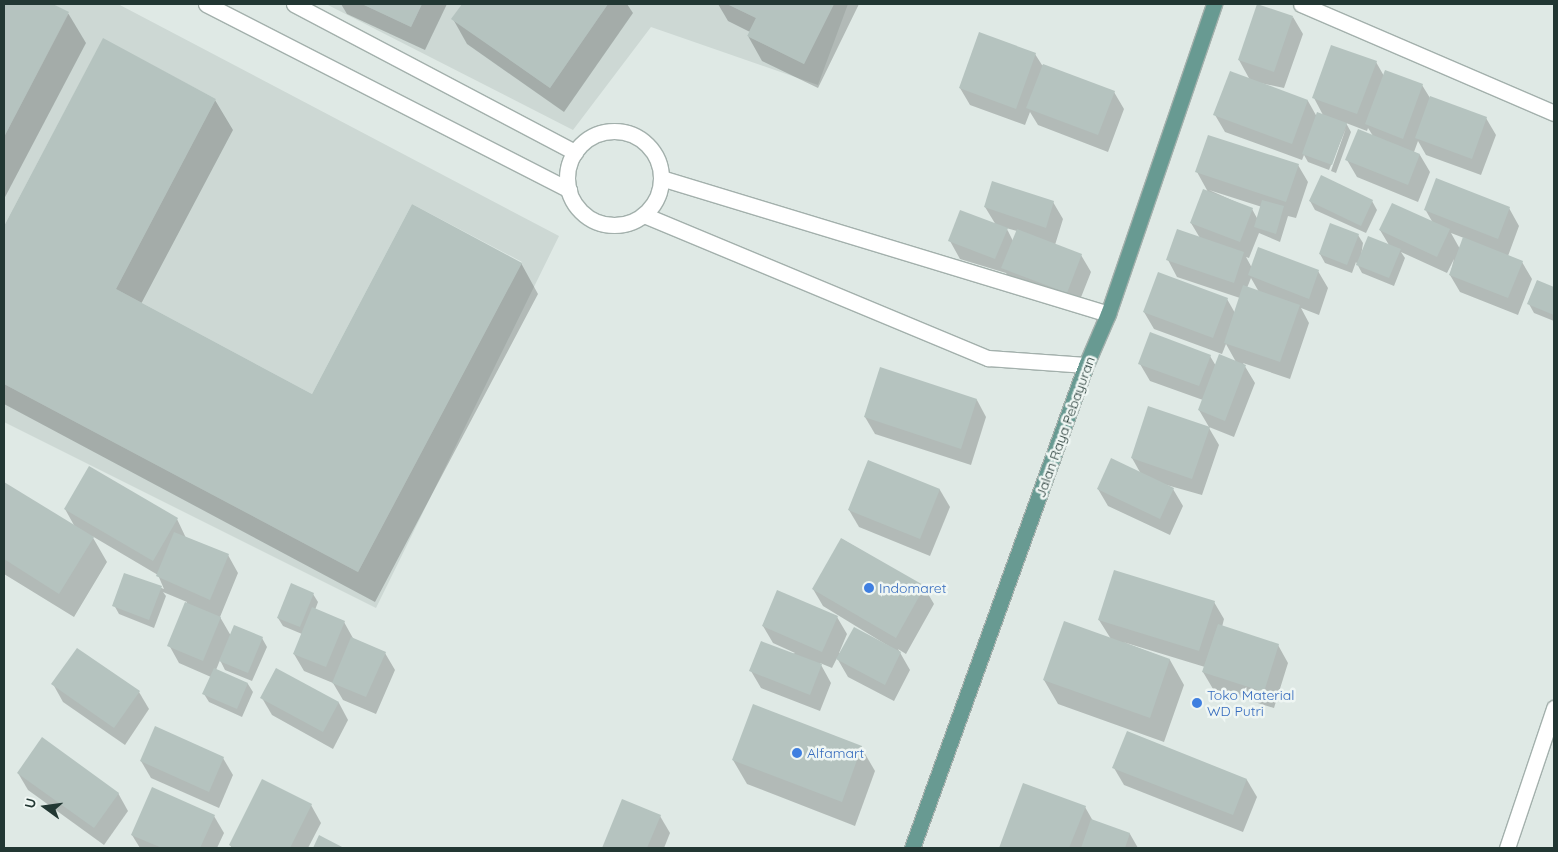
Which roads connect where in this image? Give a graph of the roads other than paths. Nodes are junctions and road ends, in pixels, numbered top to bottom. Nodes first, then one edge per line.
1 (206, 4) edge
2 (294, 4) edge
3 (1214, 4) edge
4 (1301, 4) edge
5 (1554, 114) edge
6 (575, 152) junction
7 (661, 178) junction
8 (569, 190) junction
9 (644, 215) junction
10 (1108, 314) junction
11 (1086, 365) junction
12 (1554, 708) edge
13 (912, 848) edge
14 (1508, 848) edge

1 - 8 street
2 - 6 street
3 - 10 main road, Jalan Raya Pebayuran
4 - 5 street
6 - 7 street
6 - 8 street
7 - 9 street
7 - 10 street
8 - 9 street
9 - 11 street
10 - 11 main road, Jalan Raya Pebayuran
11 - 13 main road, Jalan Raya Pebayuran
12 - 14 street

